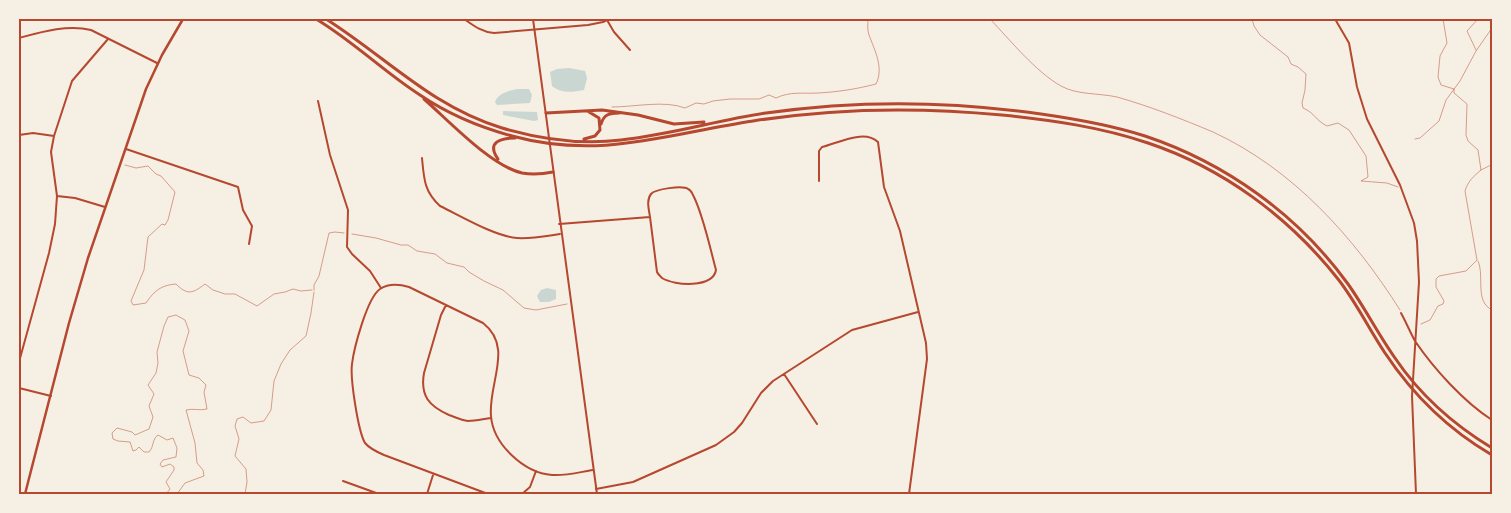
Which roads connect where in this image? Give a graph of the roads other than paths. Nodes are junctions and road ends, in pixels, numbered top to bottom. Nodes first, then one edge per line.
1 (183, 19) edge
2 (316, 19) edge
3 (326, 19) edge
4 (464, 19) edge
5 (533, 19) edge
6 (608, 19) edge
7 (1335, 19) edge
8 (534, 30) junction
9 (19, 38) edge
10 (108, 39) junction
11 (630, 50) dead end
12 (157, 64) junction
13 (418, 94) junction
14 (318, 101) dead end
15 (579, 111) junction
16 (546, 113) junction
17 (625, 113) junction
18 (727, 120) junction
19 (601, 125) junction
20 (19, 135) edge
21 (54, 136) junction
22 (524, 139) junction
23 (566, 140) junction
24 (126, 149) junction
25 (422, 158) dead end
26 (553, 172) junction
27 (819, 181) dead end
28 (57, 196) junction
29 (105, 207) junction
30 (650, 216) junction
31 (559, 224) junction
32 (560, 234) junction
33 (249, 244) dead end
34 (381, 288) junction
35 (446, 305) junction
36 (918, 312) junction
37 (1401, 313) road end
38 (1415, 340) junction
39 (19, 362) edge
40 (784, 374) junction
41 (19, 388) edge
42 (51, 396) junction
43 (491, 418) junction
44 (1492, 420) edge
45 (817, 424) dead end
46 (1492, 448) edge
47 (1492, 455) edge
48 (594, 470) junction
49 (536, 471) junction
50 (433, 475) junction
51 (342, 481) dead end
52 (596, 489) junction
53 (25, 494) edge
54 (379, 494) edge
55 (427, 494) edge
56 (488, 494) edge
57 (522, 494) edge
58 (597, 494) edge
59 (909, 494) edge
60 (1416, 494) edge

1 - 12 main road
2 - 13 highway
3 - 23 highway
4 - 8 street
5 - 8 street
6 - 8 street
6 - 11 street
7 - 38 street
8 - 16 street
9 - 10 street
10 - 12 street
10 - 21 street
12 - 24 main road
13 - 22 highway
13 - 26 highway
14 - 34 street
15 - 16 highway
15 - 17 highway
15 - 19 highway
16 - 26 street
17 - 18 highway
17 - 19 highway
18 - 23 highway
18 - 46 highway
19 - 23 highway
20 - 21 street
21 - 28 street
22 - 26 highway
22 - 47 highway
24 - 29 main road
24 - 33 street
25 - 32 street
26 - 31 street
27 - 36 street
28 - 29 street
28 - 39 street
29 - 42 main road
30 - 30 street
30 - 31 street
31 - 32 street
32 - 48 street
34 - 35 street
34 - 50 street
35 - 43 street
35 - 43 street
36 - 40 street
36 - 59 street
37 - 38 street
38 - 44 street
38 - 60 street
40 - 45 street
40 - 52 street
41 - 42 street
42 - 53 main road
43 - 49 street
48 - 49 street
48 - 52 street
49 - 57 street
50 - 55 street
50 - 56 street
51 - 54 street
52 - 58 street

